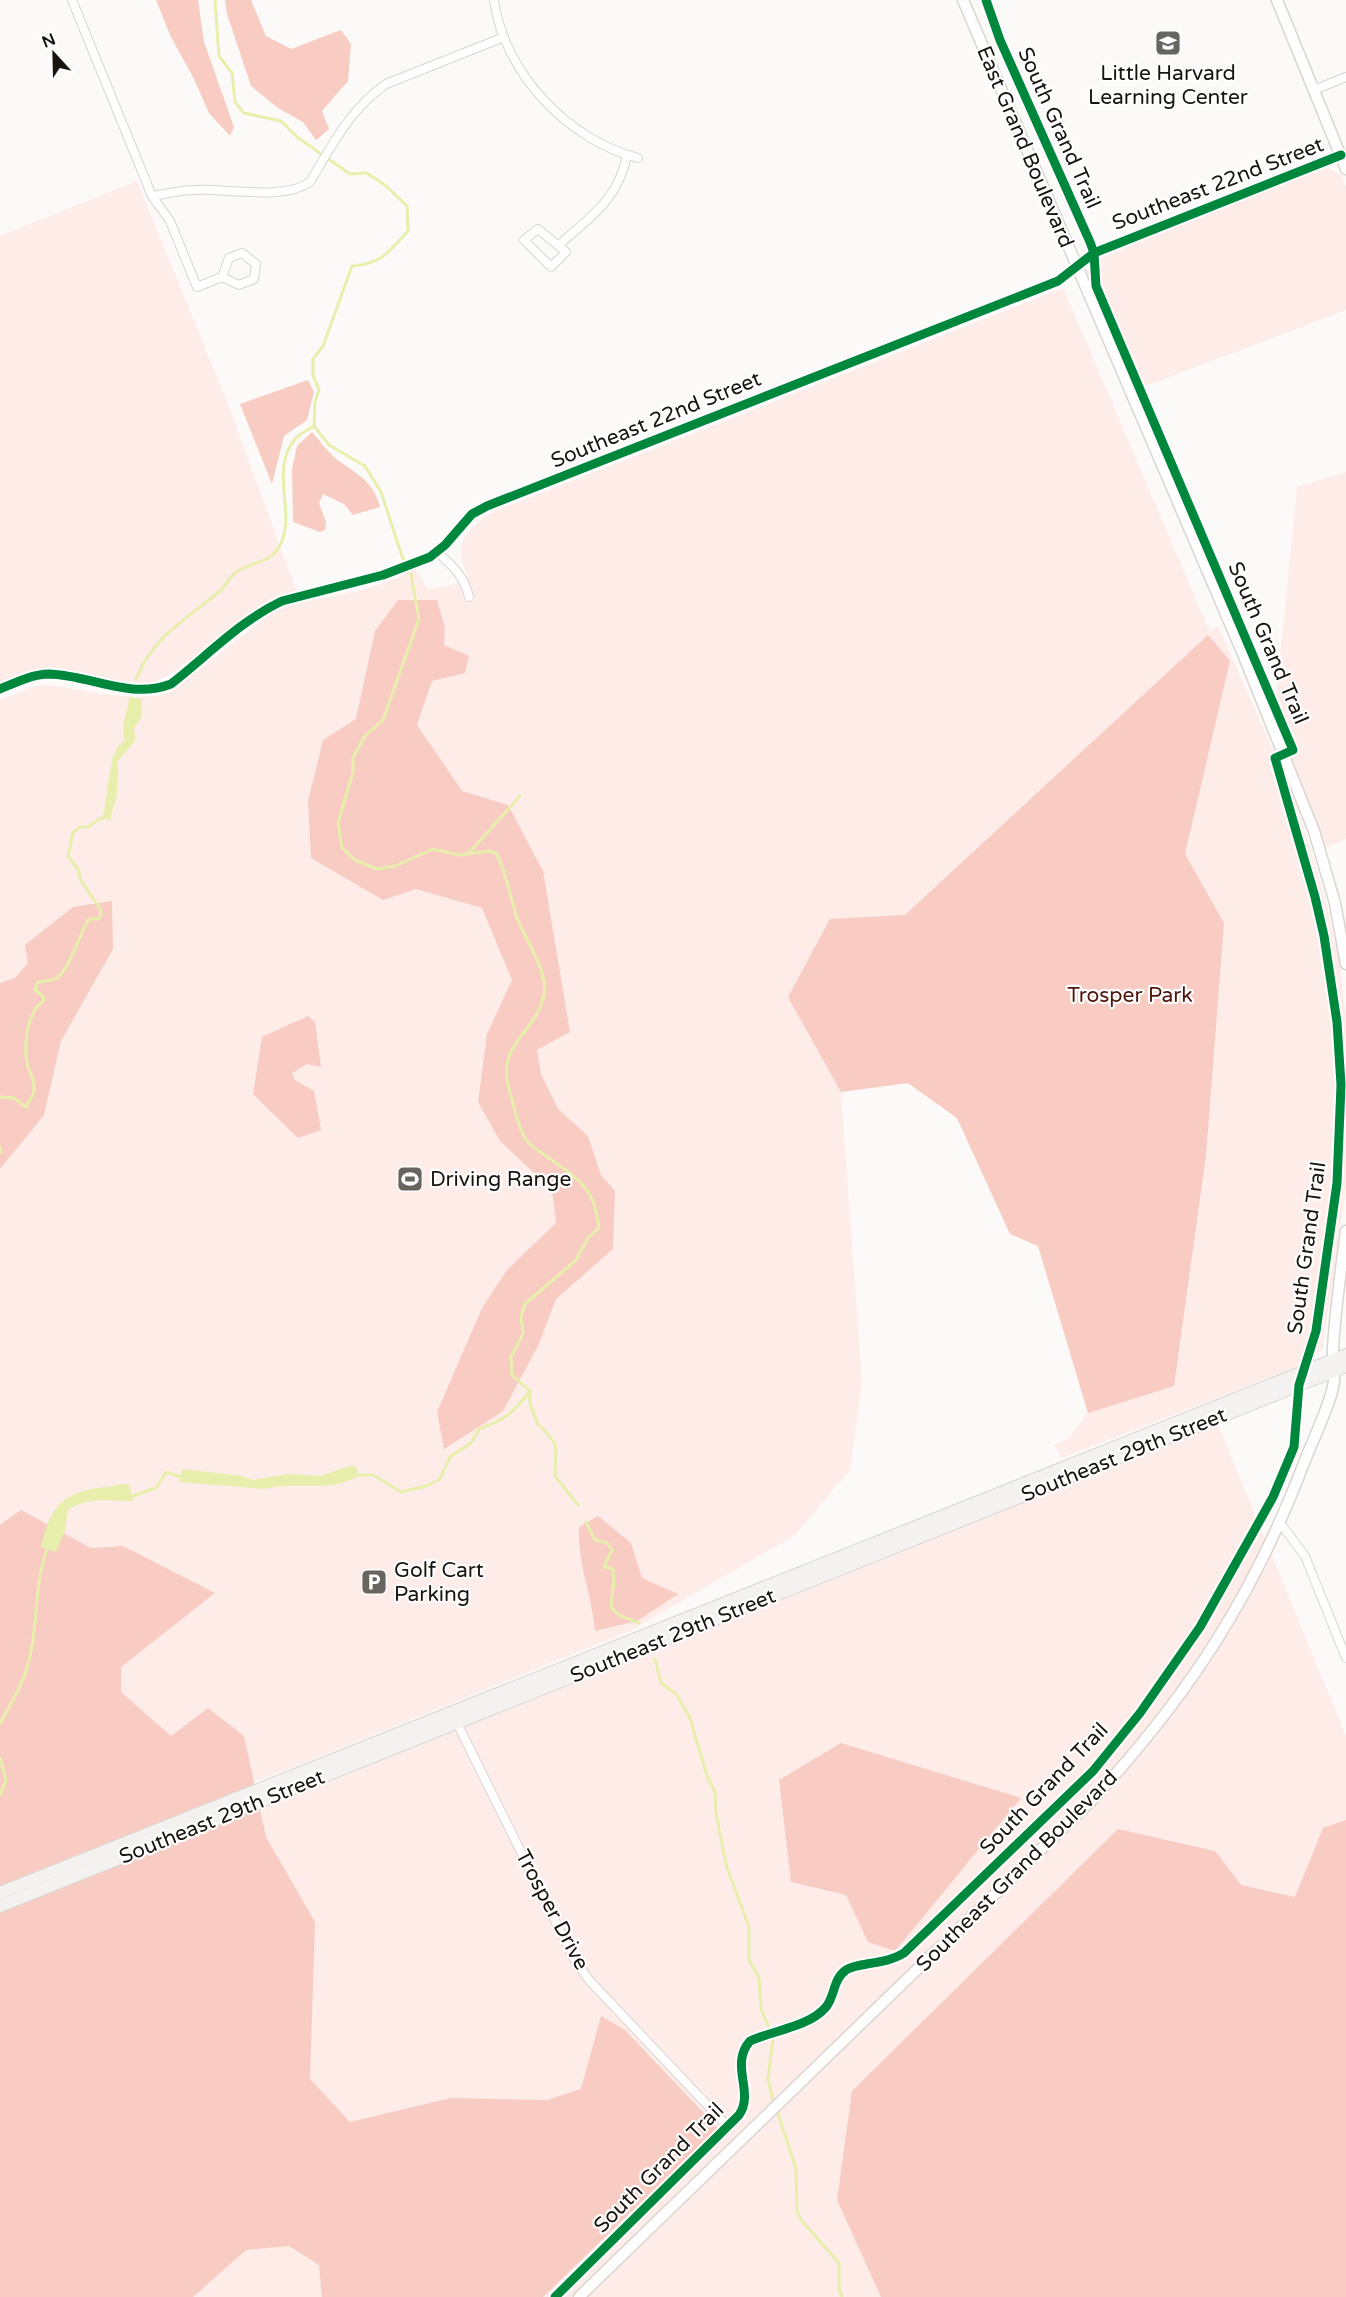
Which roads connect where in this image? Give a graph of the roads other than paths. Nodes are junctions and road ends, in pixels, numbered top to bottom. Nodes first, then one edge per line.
1 (72, 0) edge
2 (494, 0) edge
3 (963, 0) edge
4 (1277, 0) edge
5 (504, 37) junction
6 (1346, 77) edge
7 (1314, 90) junction
8 (627, 155) junction
9 (1341, 155) junction
10 (638, 158) dead end
11 (1346, 169) edge
12 (152, 196) junction
13 (559, 245) junction
14 (1077, 268) junction
15 (222, 277) dead end
16 (436, 552) junction
17 (469, 597) dead end
18 (0, 689) edge
19 (1346, 964) edge
20 (1346, 1231) edge
21 (1346, 1355) edge
22 (1333, 1366) junction
23 (1346, 1366) edge
24 (1281, 1524) junction
25 (1346, 1658) edge
26 (455, 1718) junction
27 (0, 1893) edge
28 (0, 1906) edge
29 (729, 2127) dead end
30 (579, 2297) edge

1 - 12 street
2 - 5 street
3 - 14 street, East Grand Boulevard
4 - 7 street
5 - 8 street
5 - 12 street
6 - 7 street
7 - 9 street
8 - 10 street
8 - 13 street
9 - 11 street
9 - 14 street, Southeast 22nd Street
12 - 15 street
13 - 13 street
14 - 16 street, Southeast 22nd Street
14 - 19 street, East Grand Boulevard
16 - 17 street
16 - 18 street, Southeast 22nd Street
20 - 22 street
21 - 22 main road, Southeast 29th Street
22 - 23 main road, Southeast 29th Street
22 - 24 street, Southeast Grand Boulevard
22 - 26 main road, Southeast 29th Street
24 - 25 street
24 - 30 street, Southeast Grand Boulevard
26 - 27 main road, Southeast 29th Street
26 - 28 main road, Southeast 29th Street
26 - 29 street, Trosper Drive

